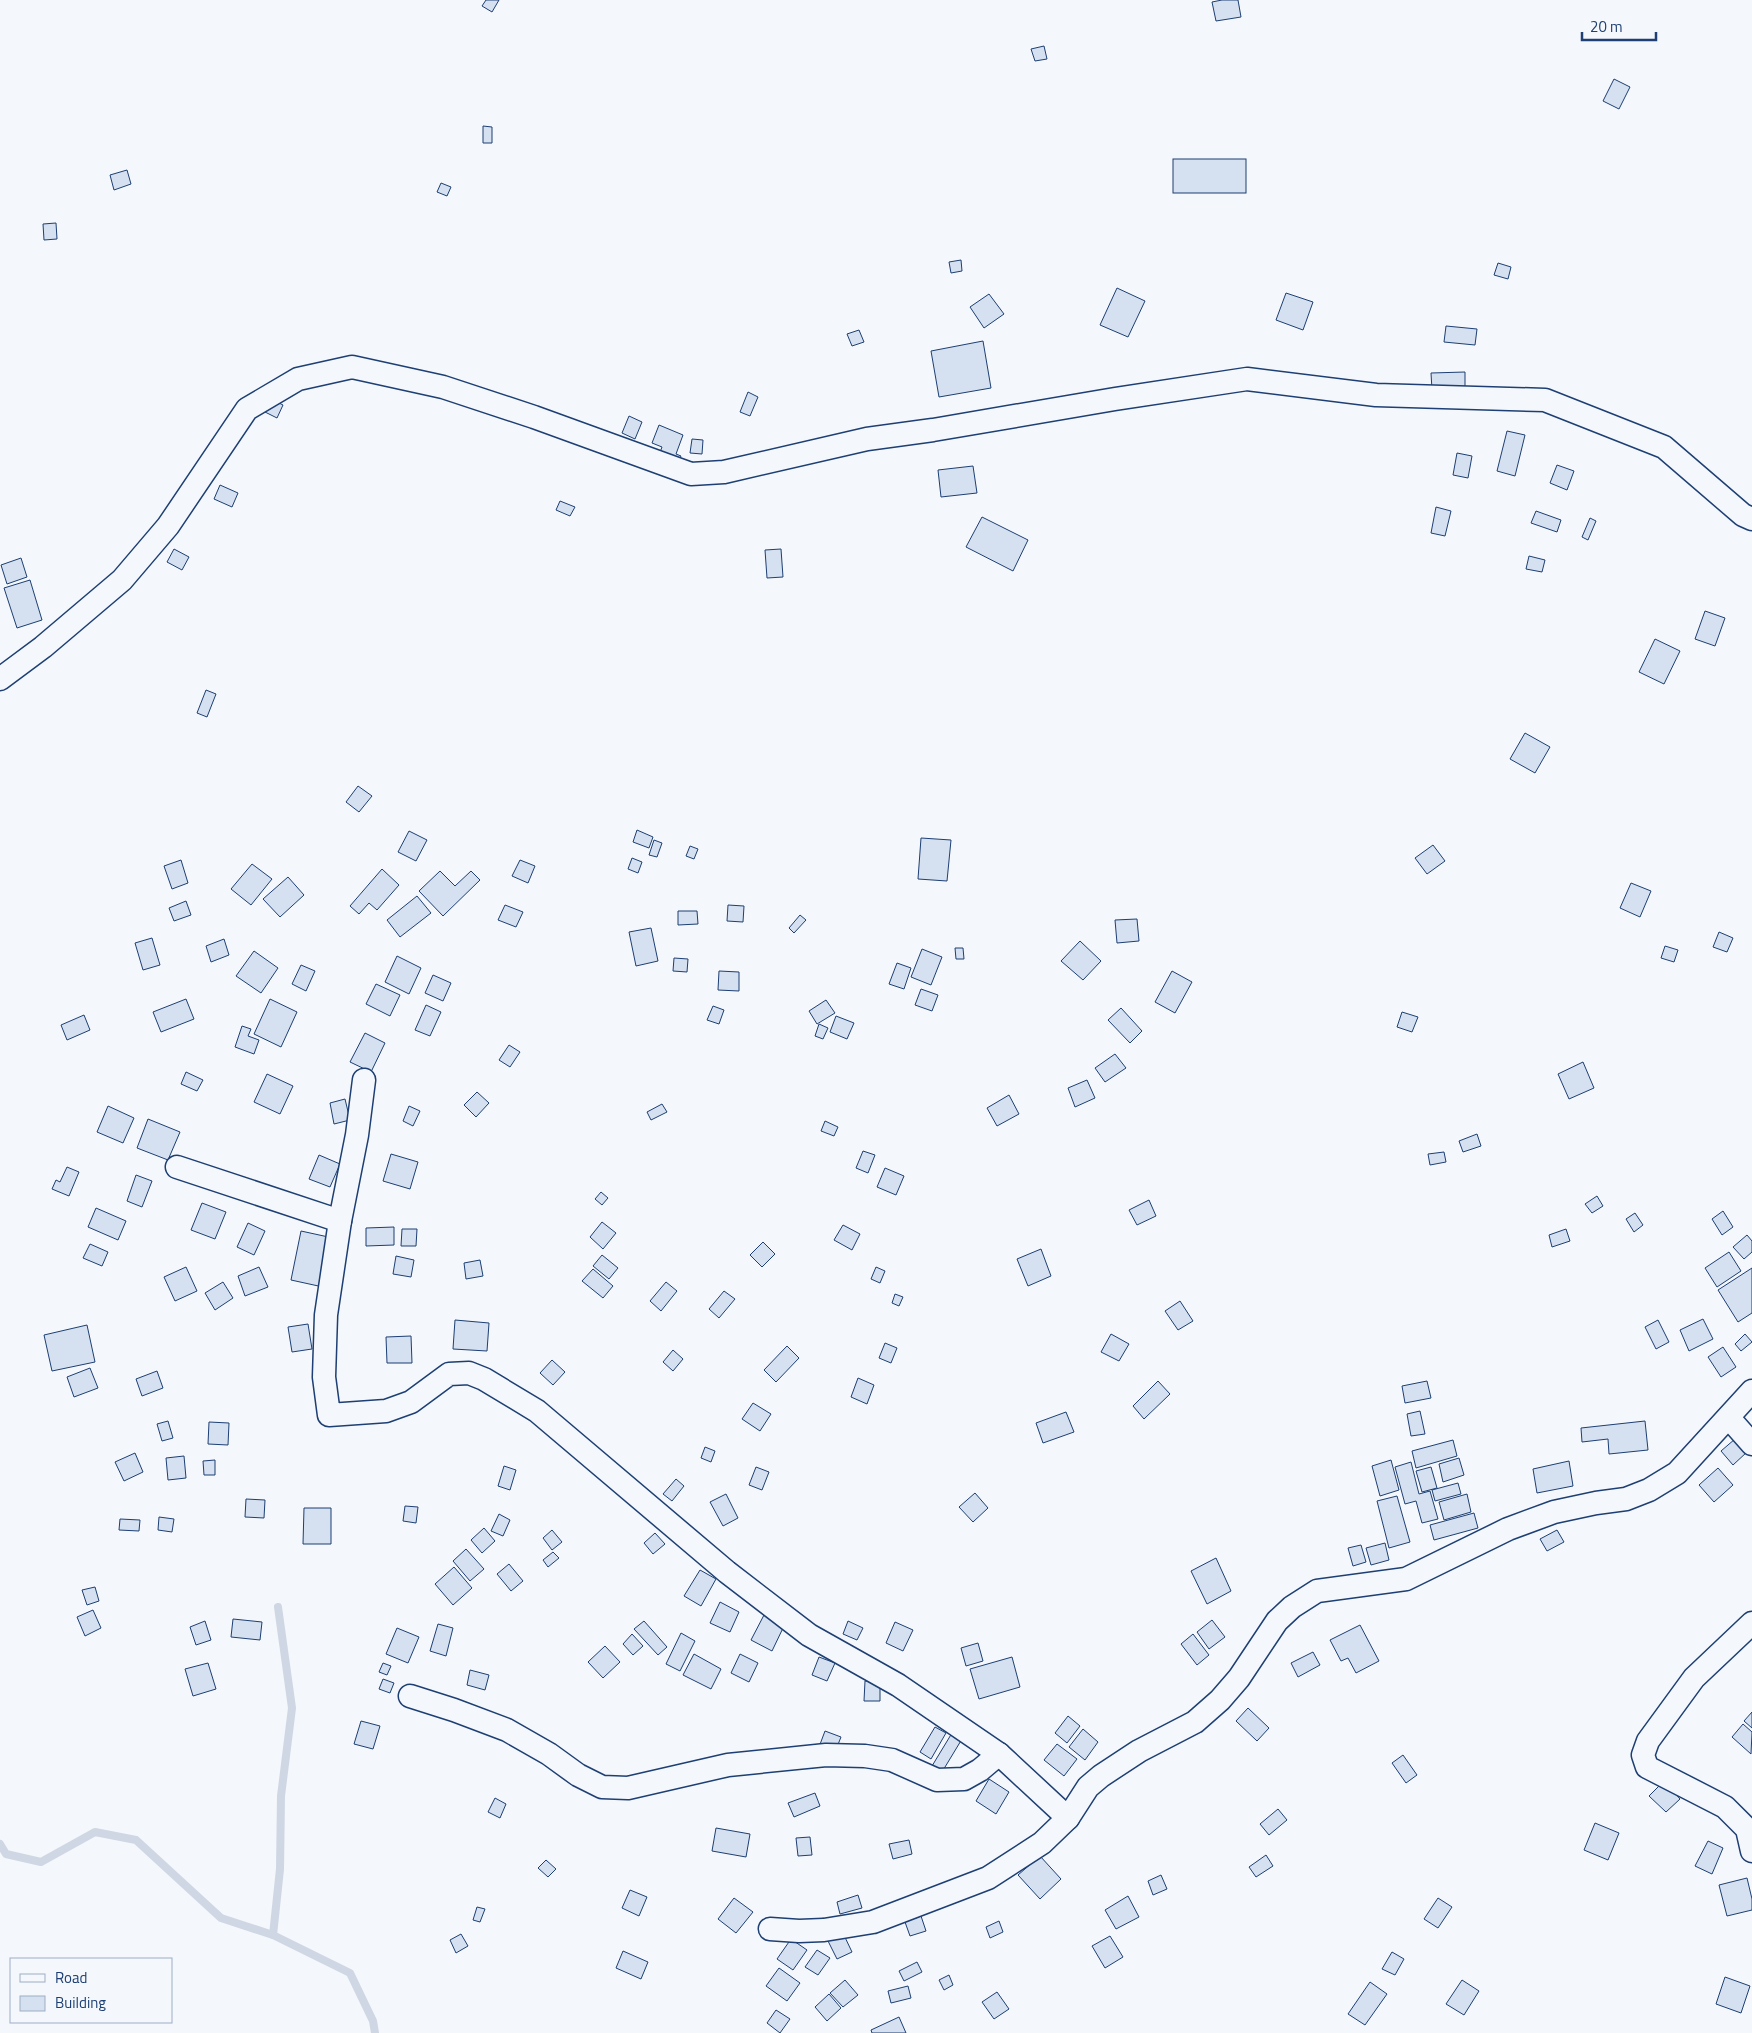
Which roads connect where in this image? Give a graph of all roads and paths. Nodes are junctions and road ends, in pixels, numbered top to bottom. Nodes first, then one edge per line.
1 (1752, 519) edge
2 (0, 679) edge
3 (364, 1080) dead end
4 (177, 1167) dead end
5 (340, 1221) junction
6 (1752, 1391) edge
7 (1729, 1418) junction
8 (1752, 1444) edge
9 (1752, 1623) edge
10 (410, 1696) dead end
11 (999, 1754) junction
12 (1068, 1818) junction
13 (1752, 1850) edge
14 (770, 1929) dead end

1 - 2 street
3 - 5 street
4 - 5 street
5 - 11 street
6 - 7 street
7 - 8 street
7 - 12 street
9 - 13 street
10 - 11 street
11 - 12 street
12 - 14 street

